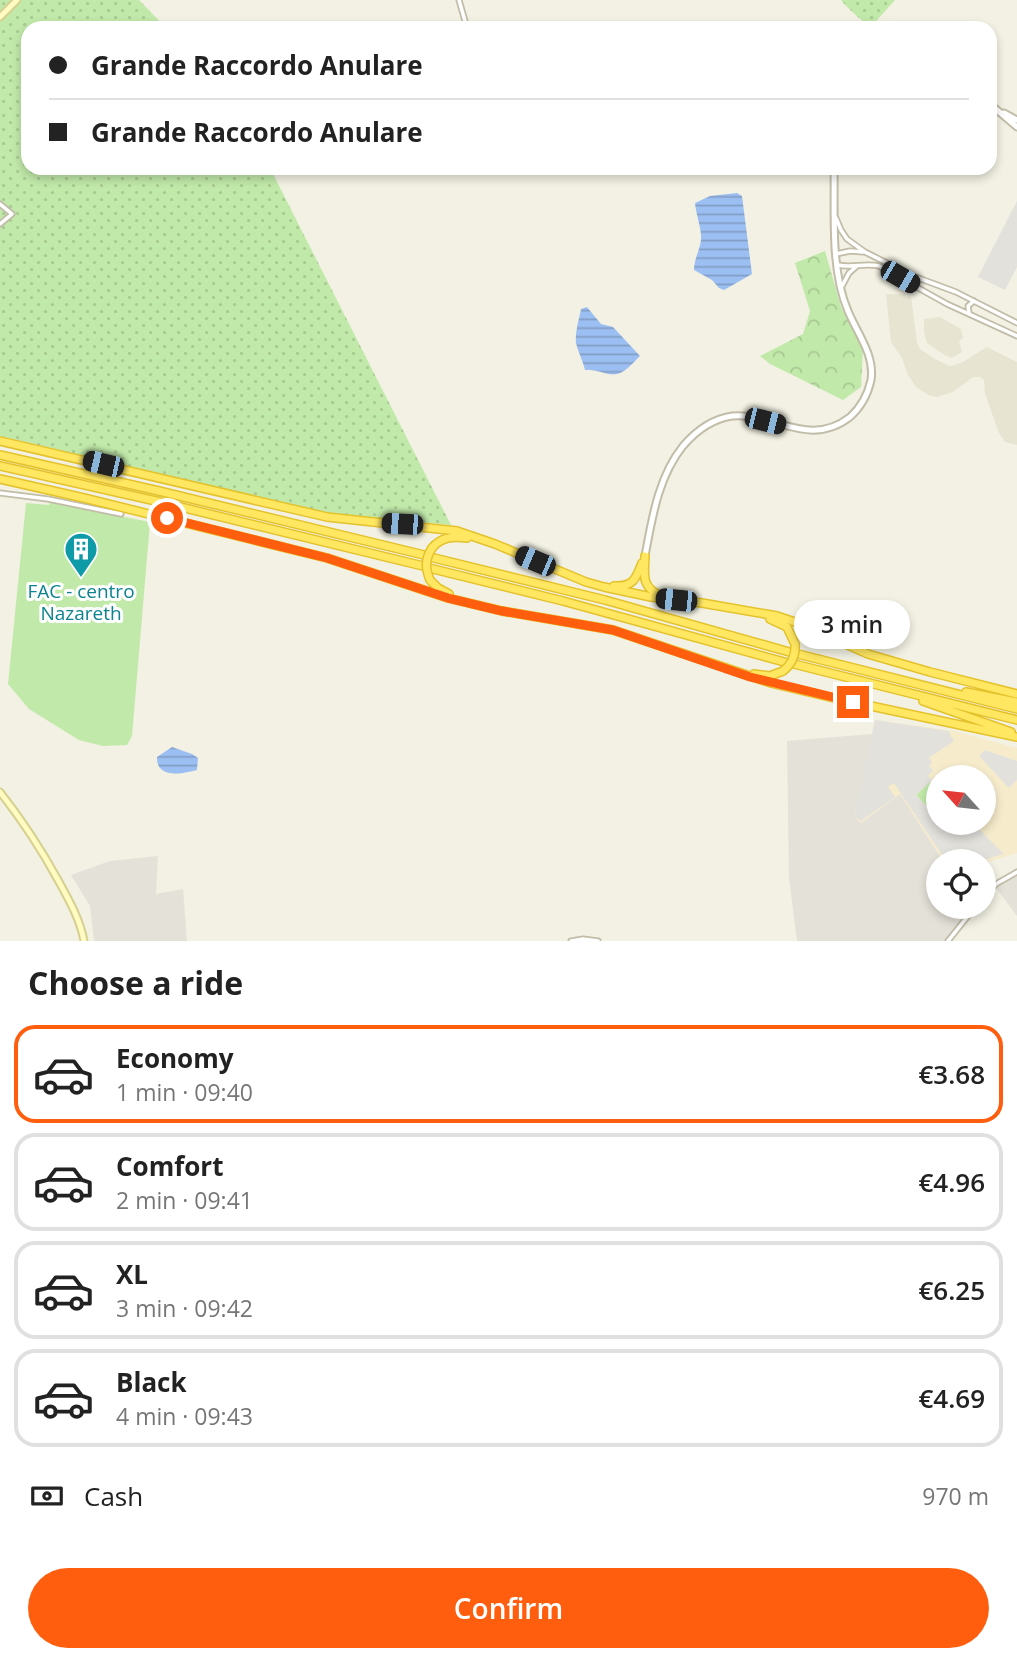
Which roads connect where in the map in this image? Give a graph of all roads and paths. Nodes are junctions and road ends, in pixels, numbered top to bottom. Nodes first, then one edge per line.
1 (17, 0) edge
2 (459, 0) edge
3 (0, 17) edge
4 (465, 21) edge
5 (998, 109) joint
6 (1017, 120) edge
7 (1017, 127) edge
8 (834, 175) edge
9 (0, 204) edge
10 (835, 216) junction
11 (0, 223) edge
12 (865, 252) junction
13 (836, 254) junction
14 (838, 265) junction
15 (858, 265) junction
16 (841, 290) junction
17 (974, 301) junction
18 (969, 313) junction
19 (1017, 323) edge
20 (1017, 336) edge
21 (0, 441) edge
22 (0, 455) edge
23 (0, 466) edge
24 (0, 480) edge
25 (0, 493) edge
26 (121, 514) dead end
27 (495, 544) junction
28 (429, 554) junction
29 (645, 556) junction
30 (586, 582) junction
31 (702, 603) junction
32 (481, 606) junction
33 (736, 671) junction
34 (883, 687) junction
35 (945, 691) junction
36 (1017, 694) edge
37 (1017, 702) edge
38 (1017, 709) edge
39 (1017, 720) edge
40 (1017, 735) edge
41 (0, 792) edge
42 (1017, 872) edge
43 (996, 884) edge
44 (966, 919) edge
45 (84, 941) edge
46 (571, 941) edge
47 (598, 941) edge
48 (948, 941) edge

1 - 3 main road
2 - 4 street
5 - 6 street
5 - 7 street
8 - 10 street
9 - 11 street
10 - 12 street
10 - 13 street
12 - 13 street
12 - 17 street
13 - 14 street
14 - 15 street
14 - 16 street
15 - 16 street
15 - 18 street
16 - 29 street
17 - 18 street
17 - 19 street
18 - 20 street
21 - 27 highway
22 - 28 highway
23 - 34 highway
24 - 32 highway
25 - 26 street
27 - 28 highway
27 - 30 highway
28 - 32 highway, bridge
28 - 35 highway
29 - 30 highway
29 - 31 highway
30 - 31 highway
30 - 33 highway, bridge
31 - 36 highway
32 - 33 highway
33 - 40 highway
34 - 39 highway
34 - 40 highway
35 - 37 highway
35 - 38 highway
41 - 45 main road
42 - 43 street
44 - 48 street
46 - 47 street

